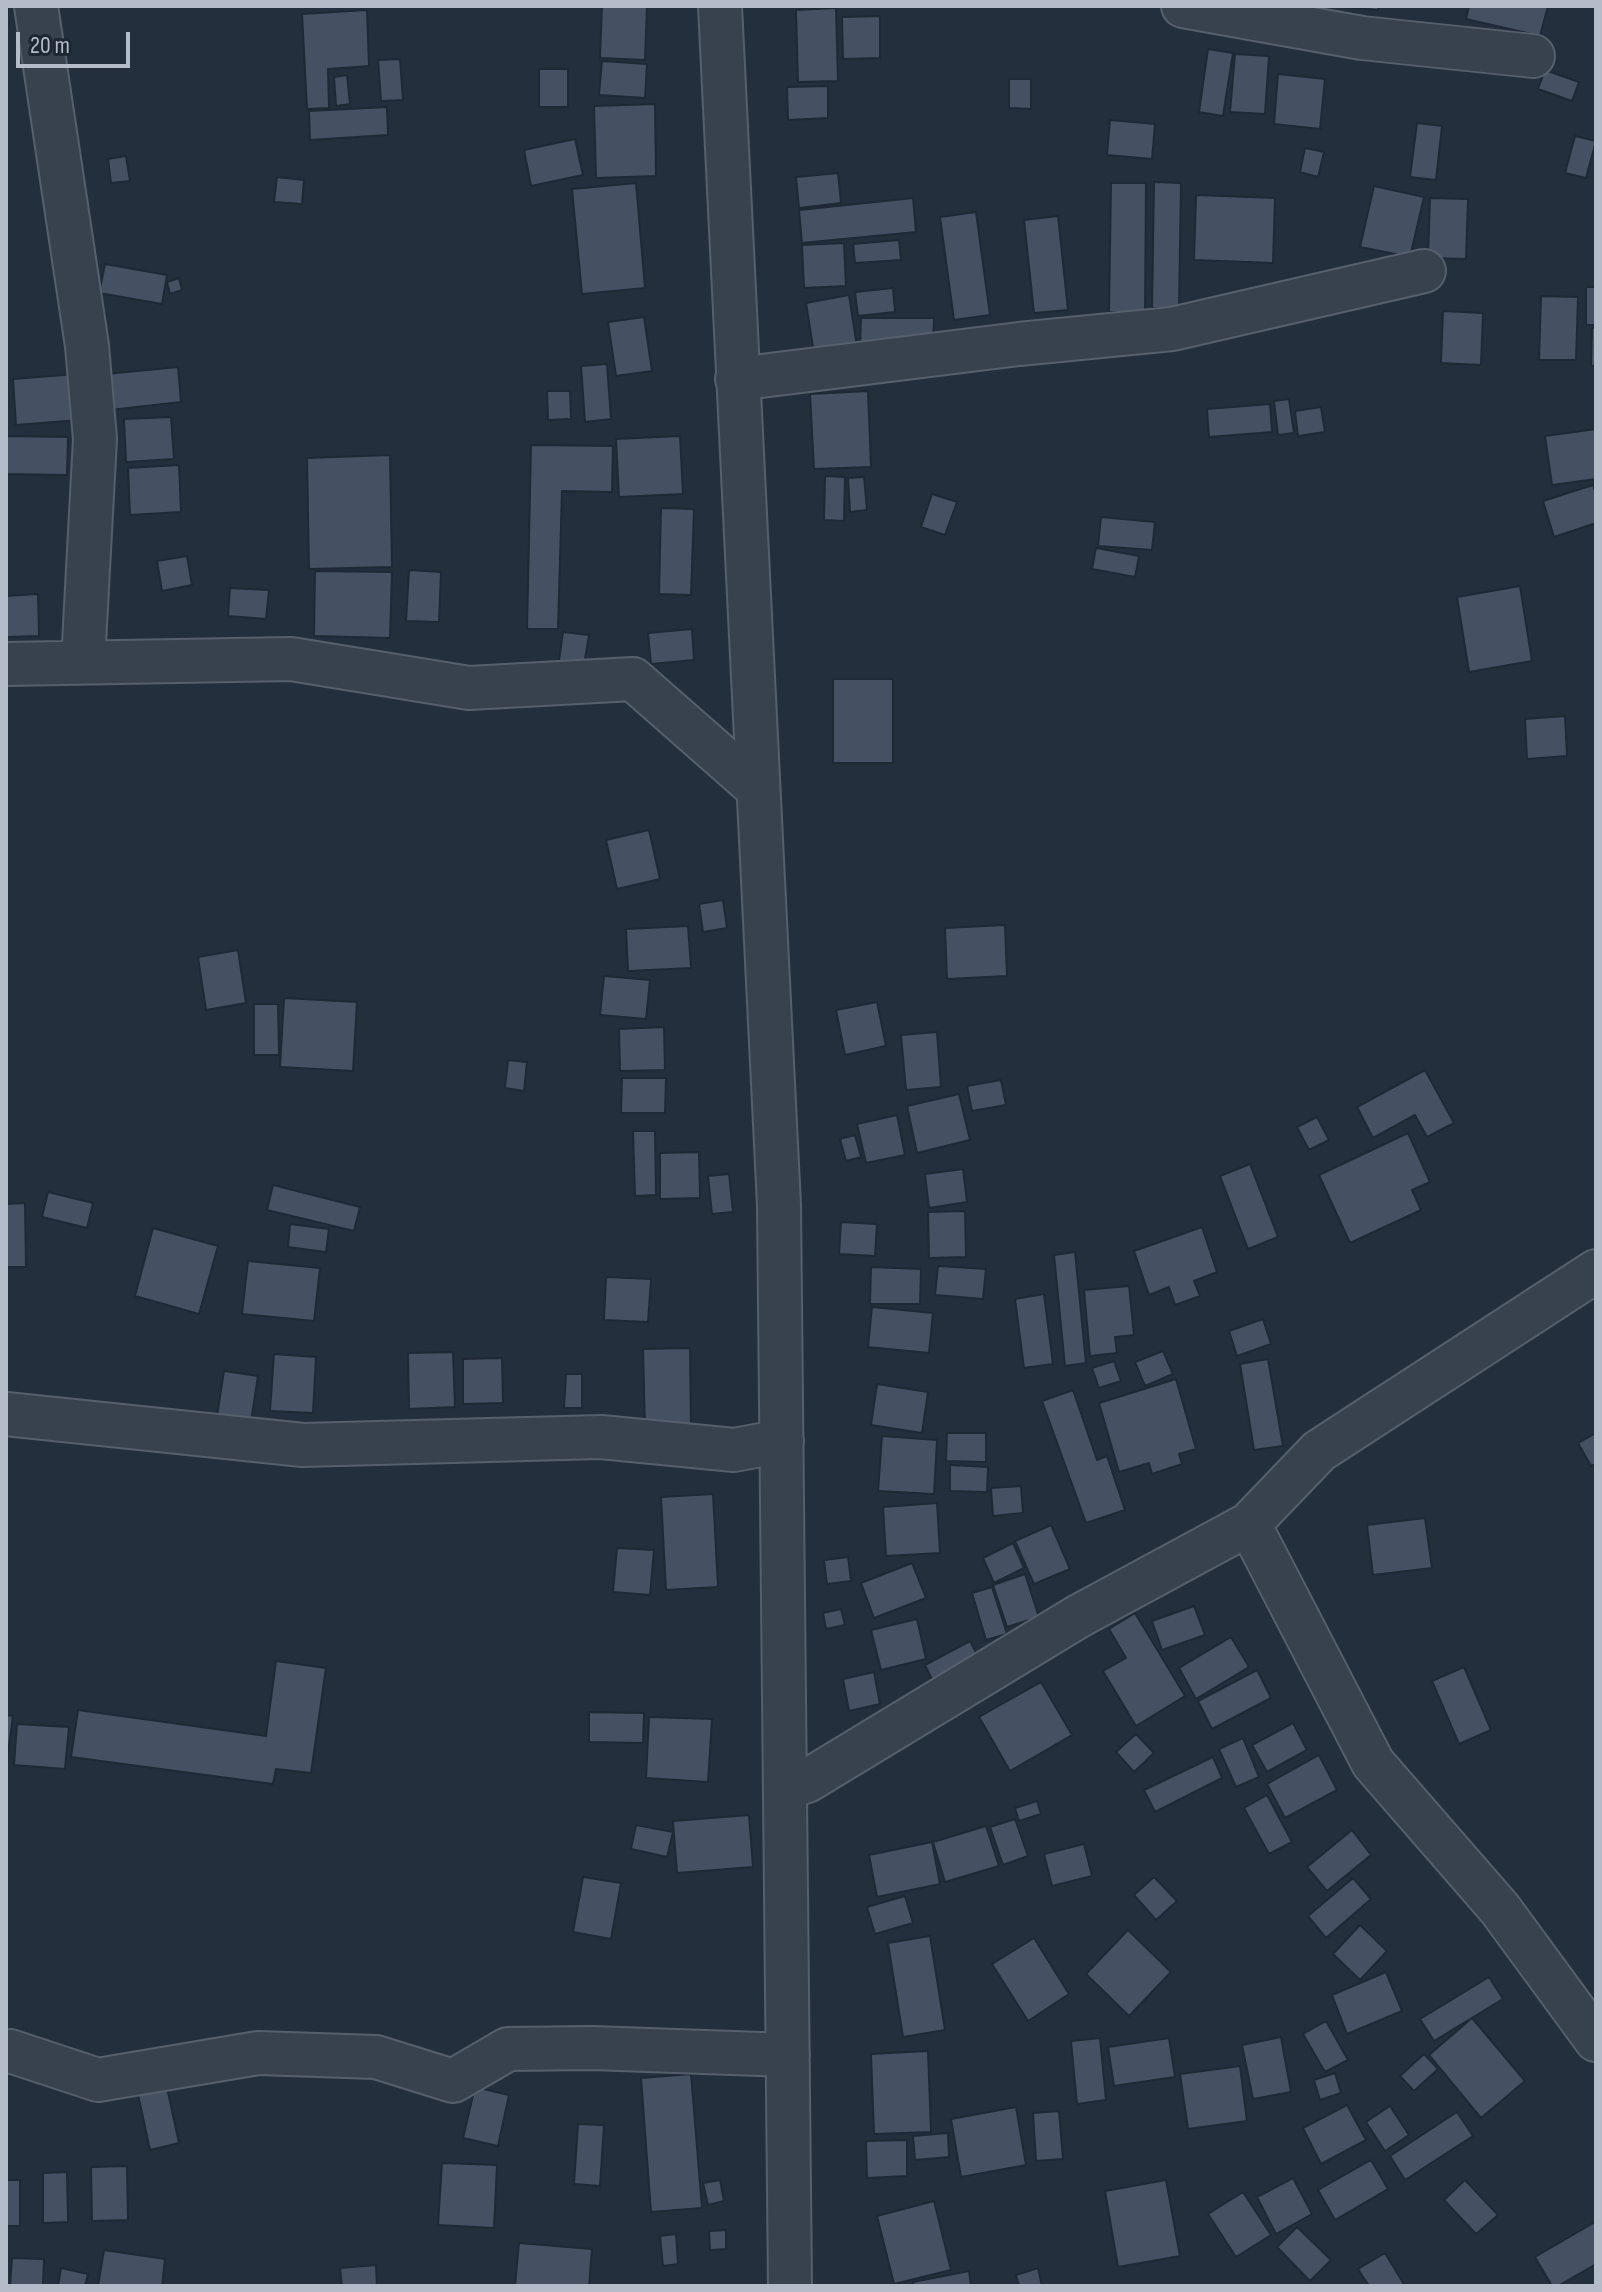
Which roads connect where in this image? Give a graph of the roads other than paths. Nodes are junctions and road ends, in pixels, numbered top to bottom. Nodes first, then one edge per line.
1 (36, 6) edge
2 (720, 6) edge
3 (1183, 6) edge
4 (1533, 56) dead end
5 (1424, 271) dead end
6 (737, 379) junction
7 (83, 662) junction
8 (6, 664) edge
9 (756, 787) junction
10 (1596, 1271) edge
11 (6, 1414) edge
12 (782, 1441) junction
13 (1249, 1524) junction
14 (786, 1788) junction
15 (1596, 2040) edge
16 (6, 2052) edge
17 (788, 2055) junction
18 (790, 2286) edge

1 - 7 street
2 - 6 street
3 - 4 street
5 - 6 street
6 - 9 street
7 - 8 street
7 - 9 street
9 - 12 street
10 - 13 street
11 - 12 street
12 - 14 street
13 - 14 street
13 - 15 street
14 - 17 street
16 - 17 street
17 - 18 street

